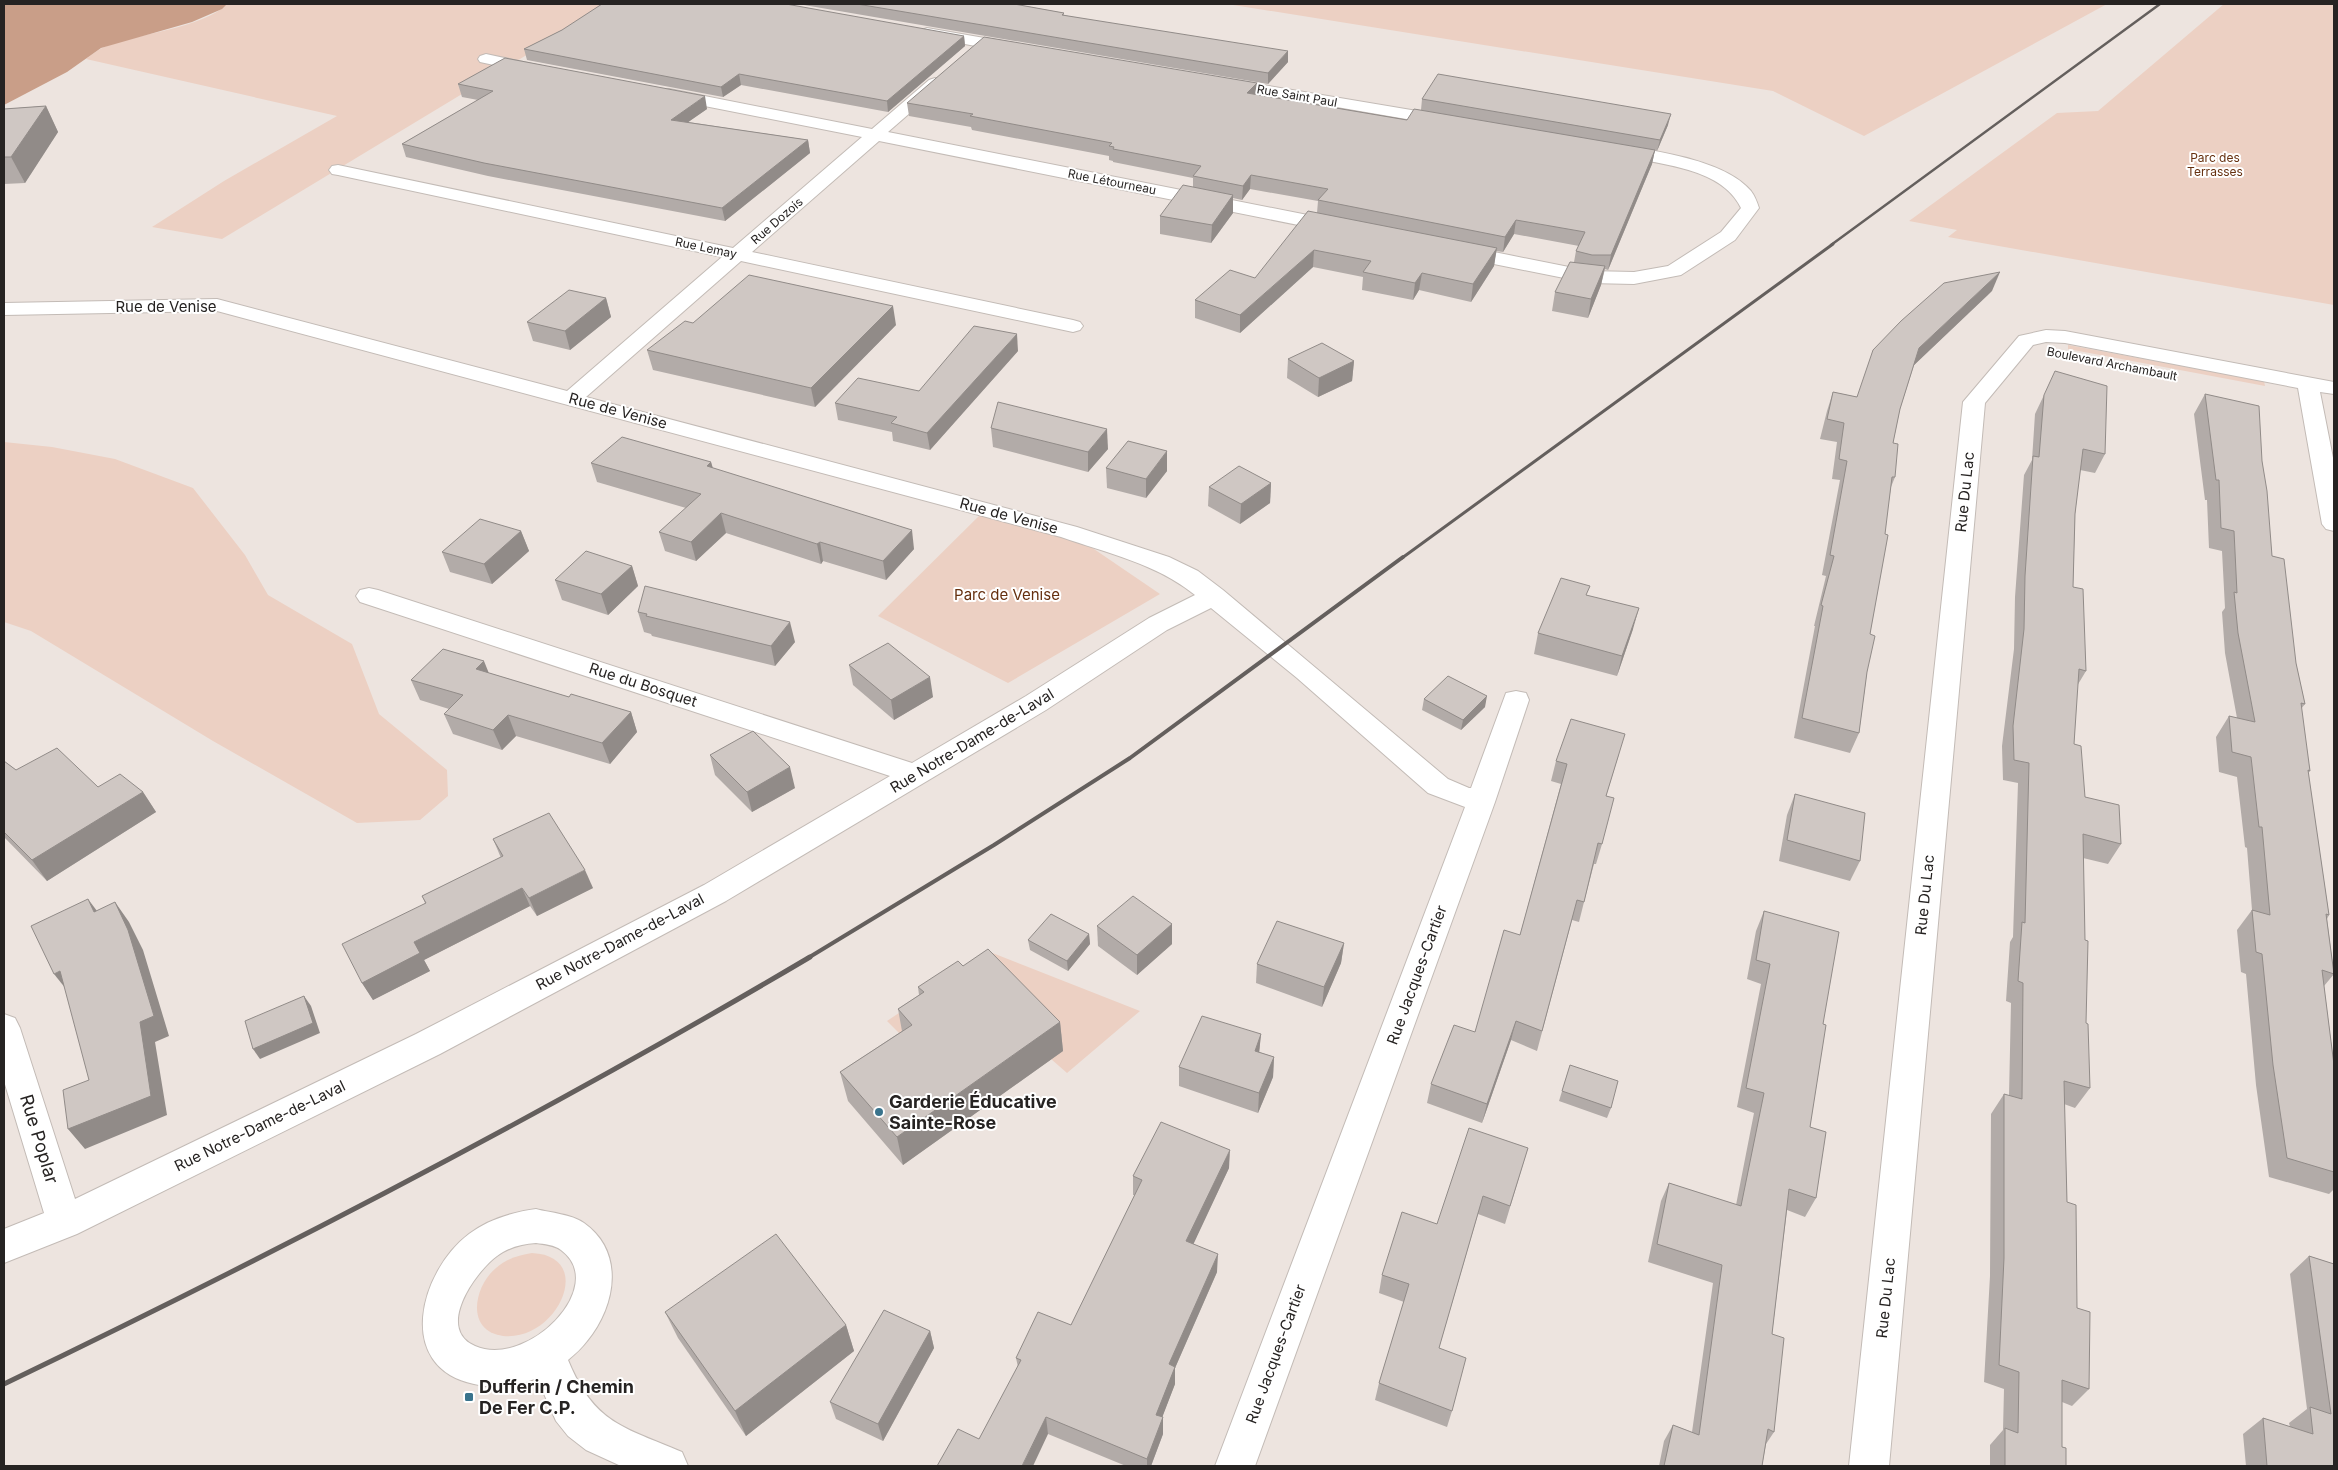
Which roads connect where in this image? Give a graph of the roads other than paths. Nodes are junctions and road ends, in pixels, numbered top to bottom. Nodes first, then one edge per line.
1 (915, 31) edge
2 (982, 43) junction
3 (1031, 51) edge
4 (966, 56) edge
5 (486, 59) dead end
6 (554, 72) edge
7 (944, 76) edge
8 (1208, 81) edge
9 (652, 91) edge
10 (1464, 124) edge
11 (876, 134) junction
12 (1602, 147) edge
13 (338, 170) dead end
14 (1354, 230) edge
15 (1442, 248) edge
16 (737, 255) junction
17 (4, 309) edge
18 (1073, 326) dead end
19 (2025, 343) joint
20 (2334, 388) edge
21 (572, 398) junction
22 (2318, 398) edge
23 (2334, 524) edge
24 (369, 596) dead end
25 (1214, 596) junction
26 (1516, 700) dead end
27 (917, 775) junction
28 (1481, 802) junction
29 (4, 1028) edge
30 (64, 1222) junction
31 (4, 1246) edge
32 (547, 1354) dead end
33 (668, 1466) edge
34 (1235, 1466) edge
35 (1869, 1466) edge

1 - 2 street
2 - 3 street
2 - 4 street
5 - 6 street
7 - 11 street, Rue Dozois
8 - 10 street, Rue Saint Paul
9 - 11 street, Rue Létourneau
11 - 14 street, Rue Létourneau
11 - 16 street, Rue Dozois
12 - 15 street
13 - 16 street, Rue Lemay
16 - 18 street, Rue Lemay
16 - 21 street, Rue Dozois
17 - 21 street, Rue de Venise
19 - 22 street, Boulevard Archambault
19 - 35 street, Rue Du Lac
20 - 22 street, Boulevard Archambault
21 - 25 street, Rue de Venise
22 - 23 street
24 - 27 street, Rue du Bosquet
25 - 27 street, Rue Notre-Dame-de-Laval
25 - 28 street
26 - 28 street, Rue Jacques-Cartier
27 - 30 street, Rue Notre-Dame-de-Laval
28 - 34 street, Rue Jacques-Cartier
29 - 30 street, Rue Poplar
30 - 31 street, Rue Notre-Dame-de-Laval
32 - 33 street

